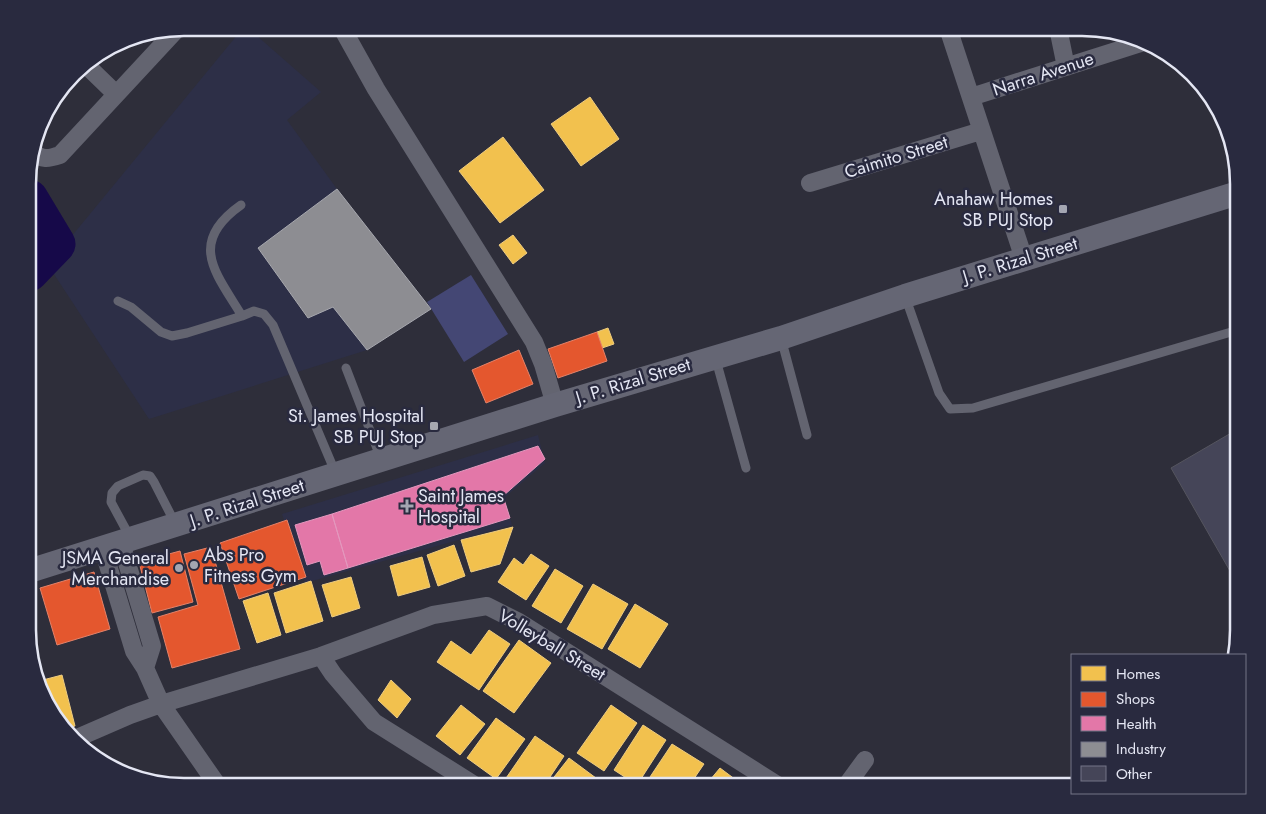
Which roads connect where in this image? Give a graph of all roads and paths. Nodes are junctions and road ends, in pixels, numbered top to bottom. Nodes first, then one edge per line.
1 (346, 36) edge
2 (951, 36) edge
3 (1060, 36) edge
4 (168, 38) edge
5 (1132, 46) edge
6 (1066, 67) junction
7 (91, 70) edge
8 (116, 94) junction
9 (971, 97) junction
10 (981, 131) junction
11 (39, 157) edge
12 (810, 183) dead end
13 (1229, 196) edge
14 (241, 205) dead end
15 (1024, 259) junction
16 (905, 296) junction
17 (118, 301) dead end
18 (242, 316) junction
19 (1229, 333) edge
20 (781, 338) junction
21 (715, 357) junction
22 (346, 368) dead end
23 (555, 404) junction
24 (806, 435) dead end
25 (381, 460) junction
26 (746, 468) dead end
27 (336, 474) junction
28 (177, 525) junction
29 (118, 544) junction
30 (36, 569) edge
31 (321, 656) junction
32 (161, 704) junction
33 (82, 736) edge
34 (866, 760) dead end
35 (765, 777) edge
36 (853, 777) edge
37 (212, 778) edge
38 (463, 778) edge

1 - 23 street
2 - 9 street
3 - 6 street
4 - 8 street
5 - 6 street, Narra Avenue
6 - 9 street, Narra Avenue
7 - 8 street
8 - 11 street
9 - 10 street
10 - 12 street, Caimito Street
10 - 15 street
13 - 15 main road, J. P. Rizal Street
14 - 18 lane
15 - 16 main road, J. P. Rizal Street
16 - 19 lane
16 - 20 main road, J. P. Rizal Street
17 - 18 lane
18 - 27 lane
20 - 21 main road, J. P. Rizal Street
20 - 24 lane
21 - 23 main road, J. P. Rizal Street
21 - 26 lane
22 - 25 lane
23 - 25 main road, J. P. Rizal Street
25 - 27 main road, J. P. Rizal Street
27 - 28 main road, J. P. Rizal Street
28 - 29 main road, J. P. Rizal Street
28 - 29 lane
29 - 30 main road, J. P. Rizal Street
29 - 32 street
31 - 32 street, Volleyball Street
31 - 35 street, Volleyball Street
31 - 38 street
32 - 33 street, Volleyball Street
32 - 37 street
34 - 36 street

